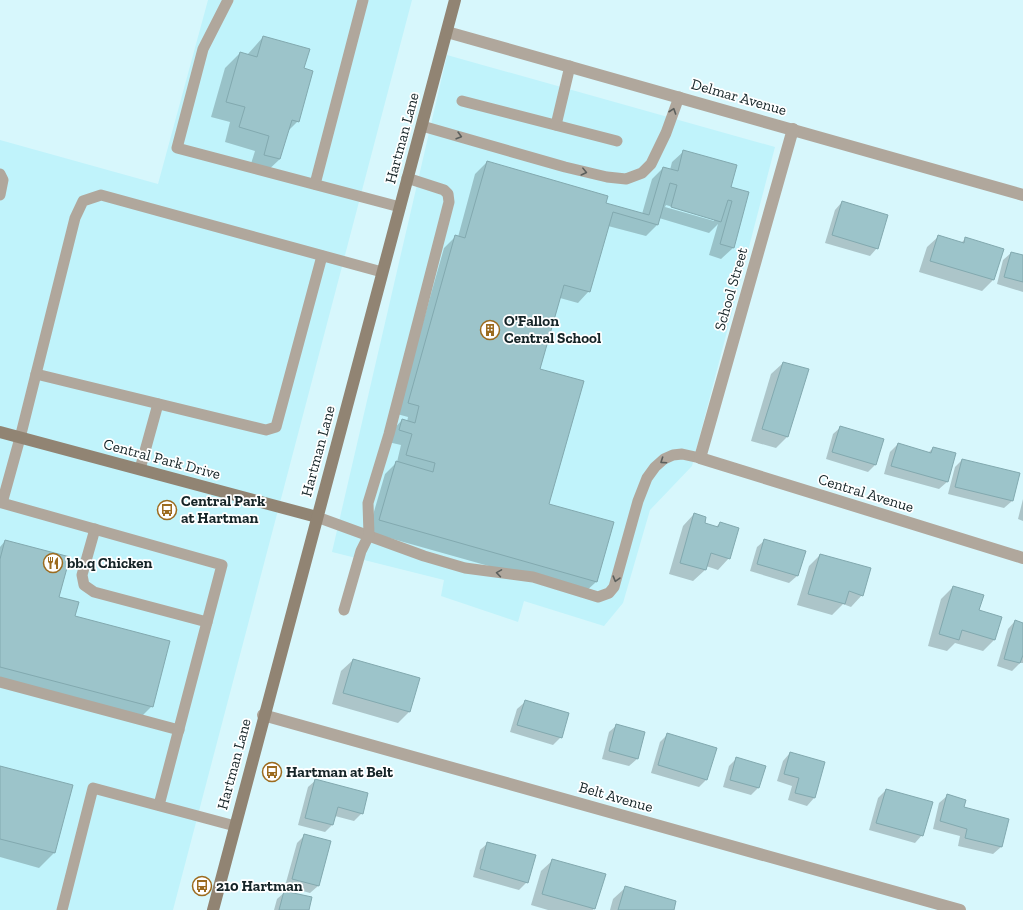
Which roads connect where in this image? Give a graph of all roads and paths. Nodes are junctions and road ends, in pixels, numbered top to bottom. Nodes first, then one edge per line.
1 (228, 0) edge
2 (363, 0) edge
3 (455, 0) edge
4 (447, 32) junction
5 (570, 66) junction
6 (678, 97) junction
7 (462, 101) dead end
8 (556, 125) junction
9 (422, 126) junction
10 (793, 129) junction
11 (616, 141) dead end
12 (0, 174) edge
13 (407, 178) junction
14 (315, 184) junction
15 (0, 195) edge
16 (1023, 195) edge
17 (400, 206) junction
18 (322, 256) junction
19 (382, 272) junction
20 (36, 374) junction
21 (158, 404) junction
22 (0, 432) edge
23 (20, 438) junction
24 (700, 458) junction
25 (140, 469) junction
26 (1, 508) edge
27 (317, 516) junction
28 (95, 530) junction
29 (369, 535) junction
30 (1023, 558) edge
31 (344, 610) dead end
32 (207, 622) junction
33 (0, 682) edge
34 (263, 716) junction
35 (178, 730) junction
36 (158, 805) junction
37 (235, 826) junction
38 (62, 910) edge
39 (212, 910) edge
40 (960, 910) edge

1 - 14 lane
2 - 14 lane
3 - 4 street, Hartman Lane
4 - 5 street, Delmar Avenue
4 - 9 street, Hartman Lane
5 - 6 street, Delmar Avenue
5 - 8 lane
9 -> 6 lane
6 - 10 street, Delmar Avenue
7 - 8 lane
8 - 11 lane
9 - 13 street, Hartman Lane
10 - 16 street, Delmar Avenue
10 - 24 street, School Street
12 - 15 lane
13 - 17 street, Hartman Lane
13 - 29 lane
14 - 17 lane
17 - 19 street, Hartman Lane
18 - 19 lane
18 - 20 lane
18 - 21 lane
19 - 27 street, Hartman Lane
20 - 21 lane
20 - 23 lane
21 - 25 lane
22 - 23 street, Central Park Drive
23 - 25 street, Central Park Drive
23 - 26 lane
24 -> 29 lane
24 - 30 street, Central Avenue
25 - 27 street, Central Park Drive
26 - 28 lane
27 - 29 lane
27 - 34 street, Hartman Lane
28 - 32 lane
28 - 32 lane
29 - 31 lane
32 - 35 lane
33 - 35 lane
34 - 37 street, Hartman Lane
34 - 40 street, Belt Avenue
35 - 36 lane
36 - 37 lane
36 - 38 lane
37 - 39 street, Hartman Lane

